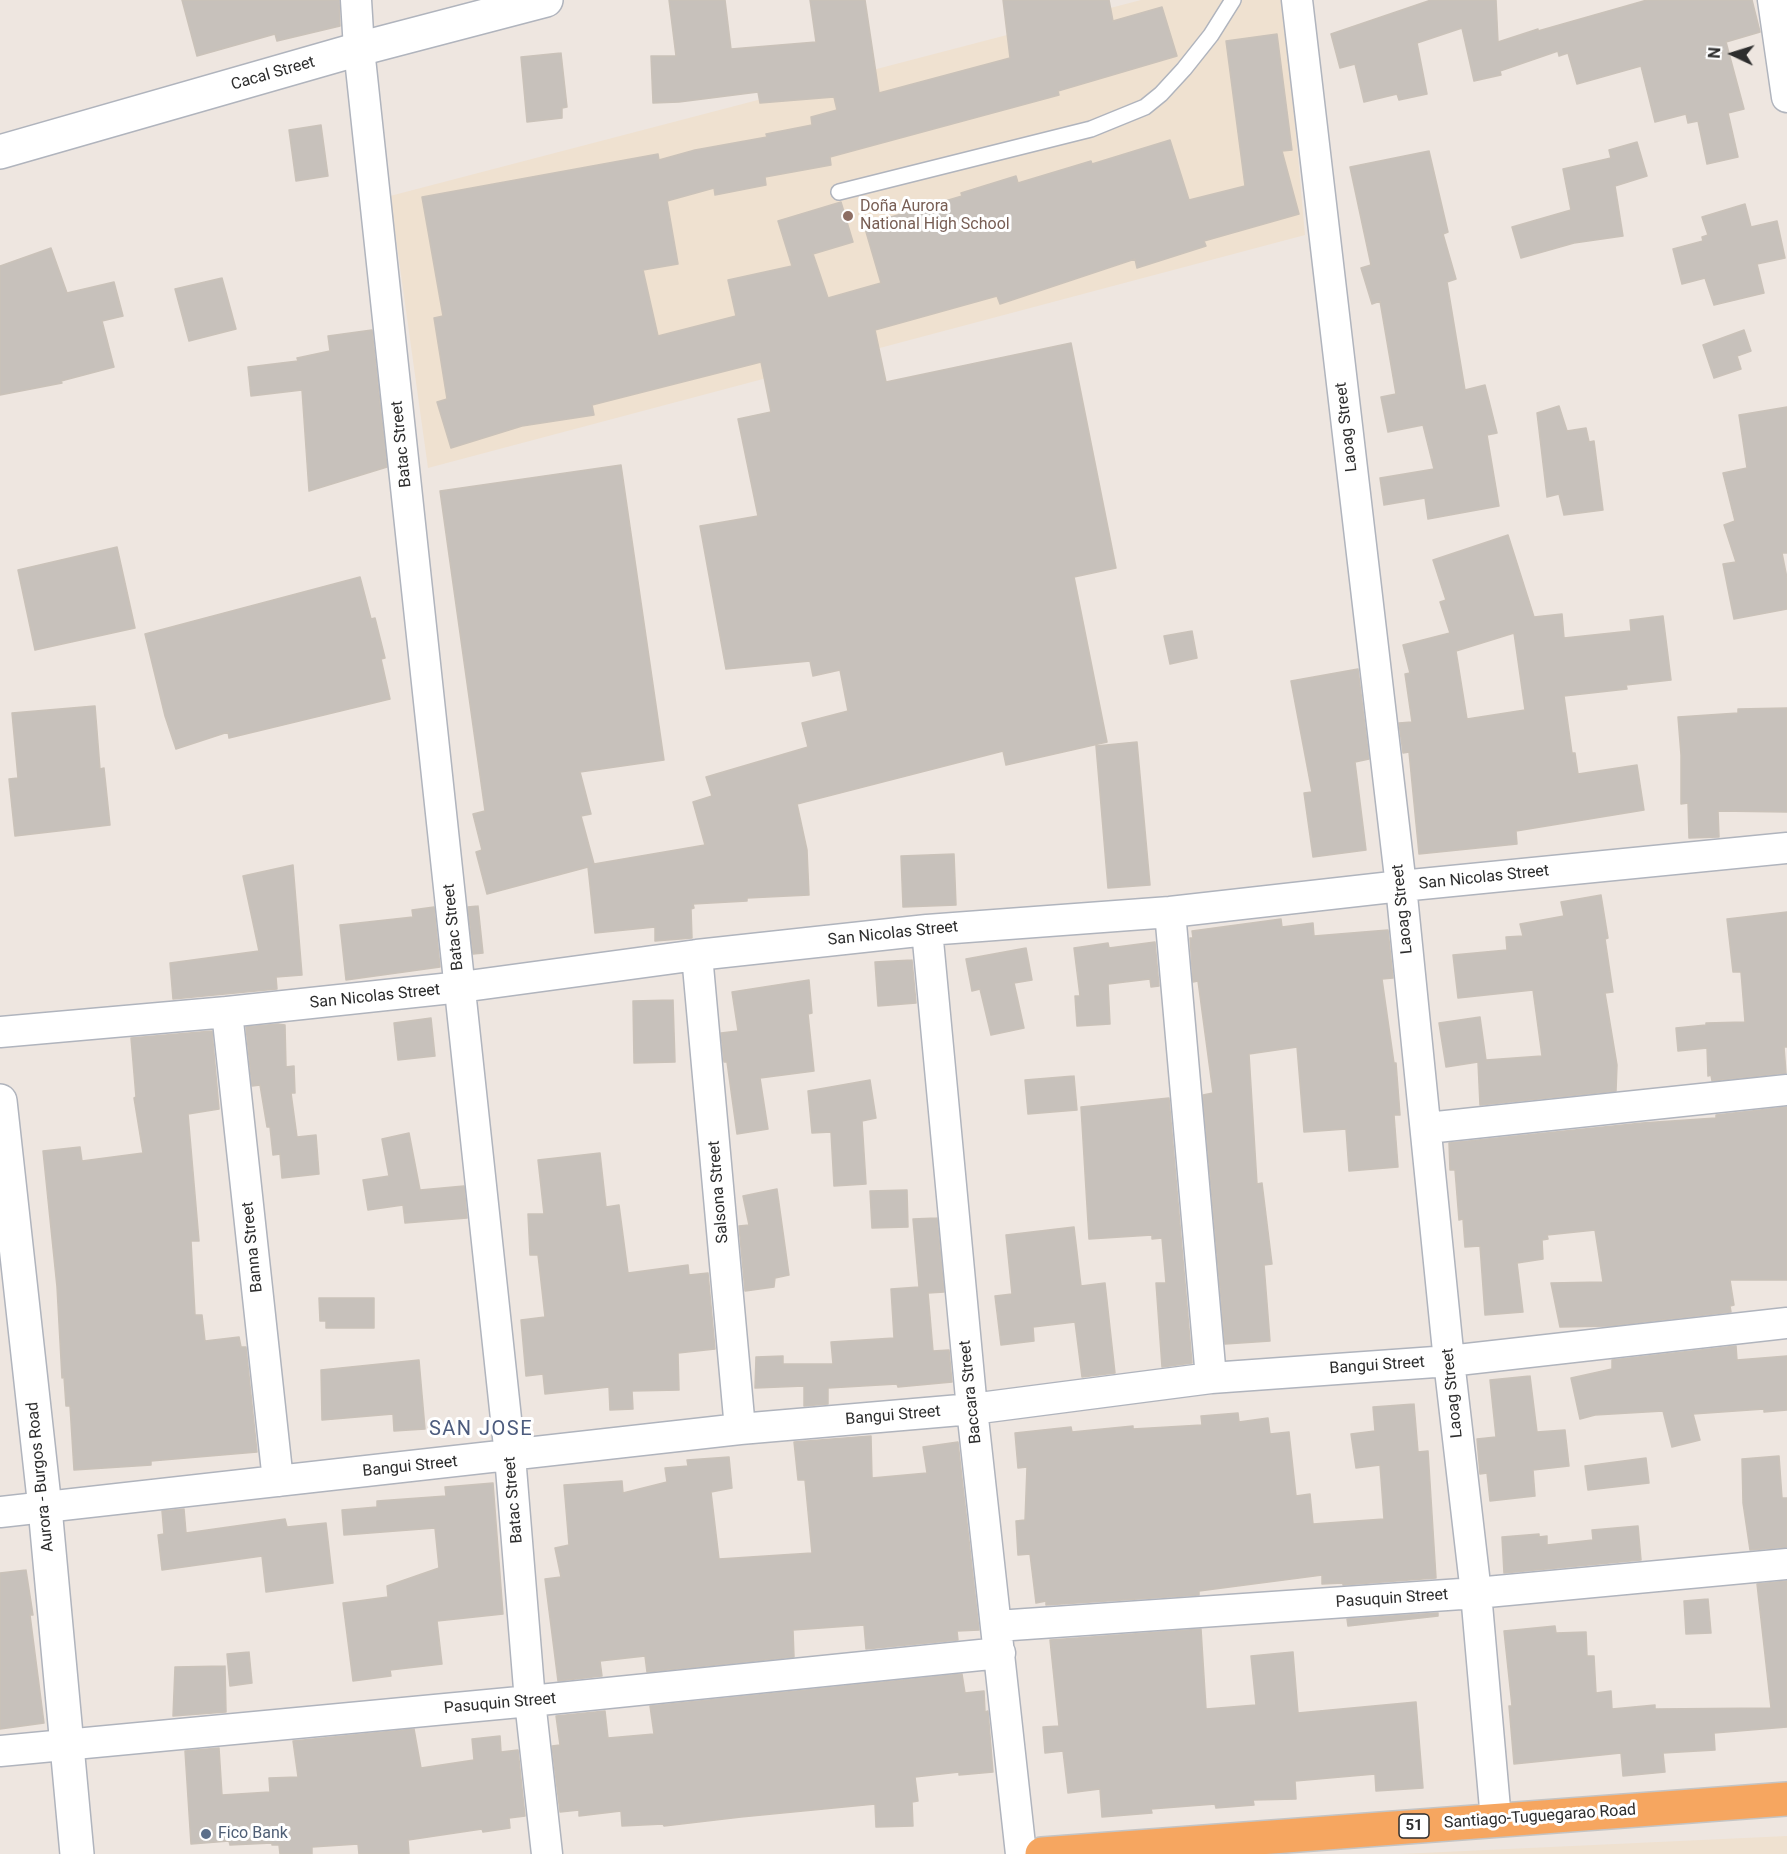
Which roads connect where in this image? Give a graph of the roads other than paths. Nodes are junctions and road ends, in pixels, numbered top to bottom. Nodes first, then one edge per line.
1 (356, 0) edge
2 (546, 0) edge
3 (1233, 0) edge
4 (1297, 0) edge
5 (1773, 0) edge
6 (359, 49) junction
7 (1787, 97) edge
8 (0, 152) edge
9 (839, 192) dead end
10 (1787, 848) edge
11 (1401, 886) junction
12 (1170, 912) junction
13 (927, 930) junction
14 (697, 955) junction
15 (461, 987) junction
16 (227, 1012) junction
17 (0, 1032) edge
18 (1787, 1090) edge
19 (0, 1101) edge
20 (1426, 1128) junction
21 (1787, 1323) edge
22 (1449, 1361) junction
23 (1211, 1378) junction
24 (972, 1409) junction
25 (740, 1429) junction
26 (510, 1456) junction
27 (278, 1481) junction
28 (45, 1508) junction
29 (0, 1512) edge
30 (1787, 1564) edge
31 (1476, 1593) junction
32 (998, 1640) junction
33 (530, 1701) junction
34 (67, 1744) junction
35 (0, 1751) edge
36 (1787, 1799) edge
37 (1496, 1820) junction
38 (76, 1854) edge
39 (547, 1854) edge
40 (1022, 1854) edge
41 (1042, 1854) edge

1 - 6 street, Batac Street
2 - 6 main road, Cacal Street
3 - 9 lane
4 - 11 street, Laoag Street
5 - 7 street
6 - 8 main road, Cacal Street
6 - 15 street, Batac Street
10 - 11 street, San Nicolas Street
11 - 12 street, San Nicolas Street
11 - 20 street, Laoag Street
12 - 13 street, San Nicolas Street
12 - 23 street
13 - 14 street, San Nicolas Street
13 - 24 street, Baccara Street
14 - 15 street, San Nicolas Street
14 - 25 street, Salsona Street
15 - 16 street, San Nicolas Street
15 - 26 street, Batac Street
16 - 17 street, San Nicolas Street
16 - 27 street, Banna Street
18 - 20 street
19 - 28 main road, Aurora - Burgos Road
20 - 22 street, Laoag Street
21 - 22 street, Bangui Street
22 - 23 street, Bangui Street
22 - 31 street, Laoag Street
23 - 24 street, Bangui Street
24 - 25 street, Bangui Street
24 - 32 street, Baccara Street
25 - 26 street, Bangui Street
26 - 27 street, Bangui Street
26 - 33 street, Batac Street
27 - 28 street, Bangui Street
28 - 29 street, Bangui Street
28 - 34 main road, Aurora - Burgos Road
30 - 31 street, Pasuquin Street
31 - 32 street, Pasuquin Street
31 - 37 street, Laoag Street
32 - 33 street, Pasuquin Street
32 - 40 street, Baccara Street
33 - 34 street, Pasuquin Street
33 - 39 street, Batac Street
34 - 35 street, Pasuquin Street
34 - 38 main road, Aurora - Burgos Road
36 - 37 highway, Santiago-Tuguegarao Road / 51
37 - 41 highway, Santiago-Tuguegarao Road / 51

